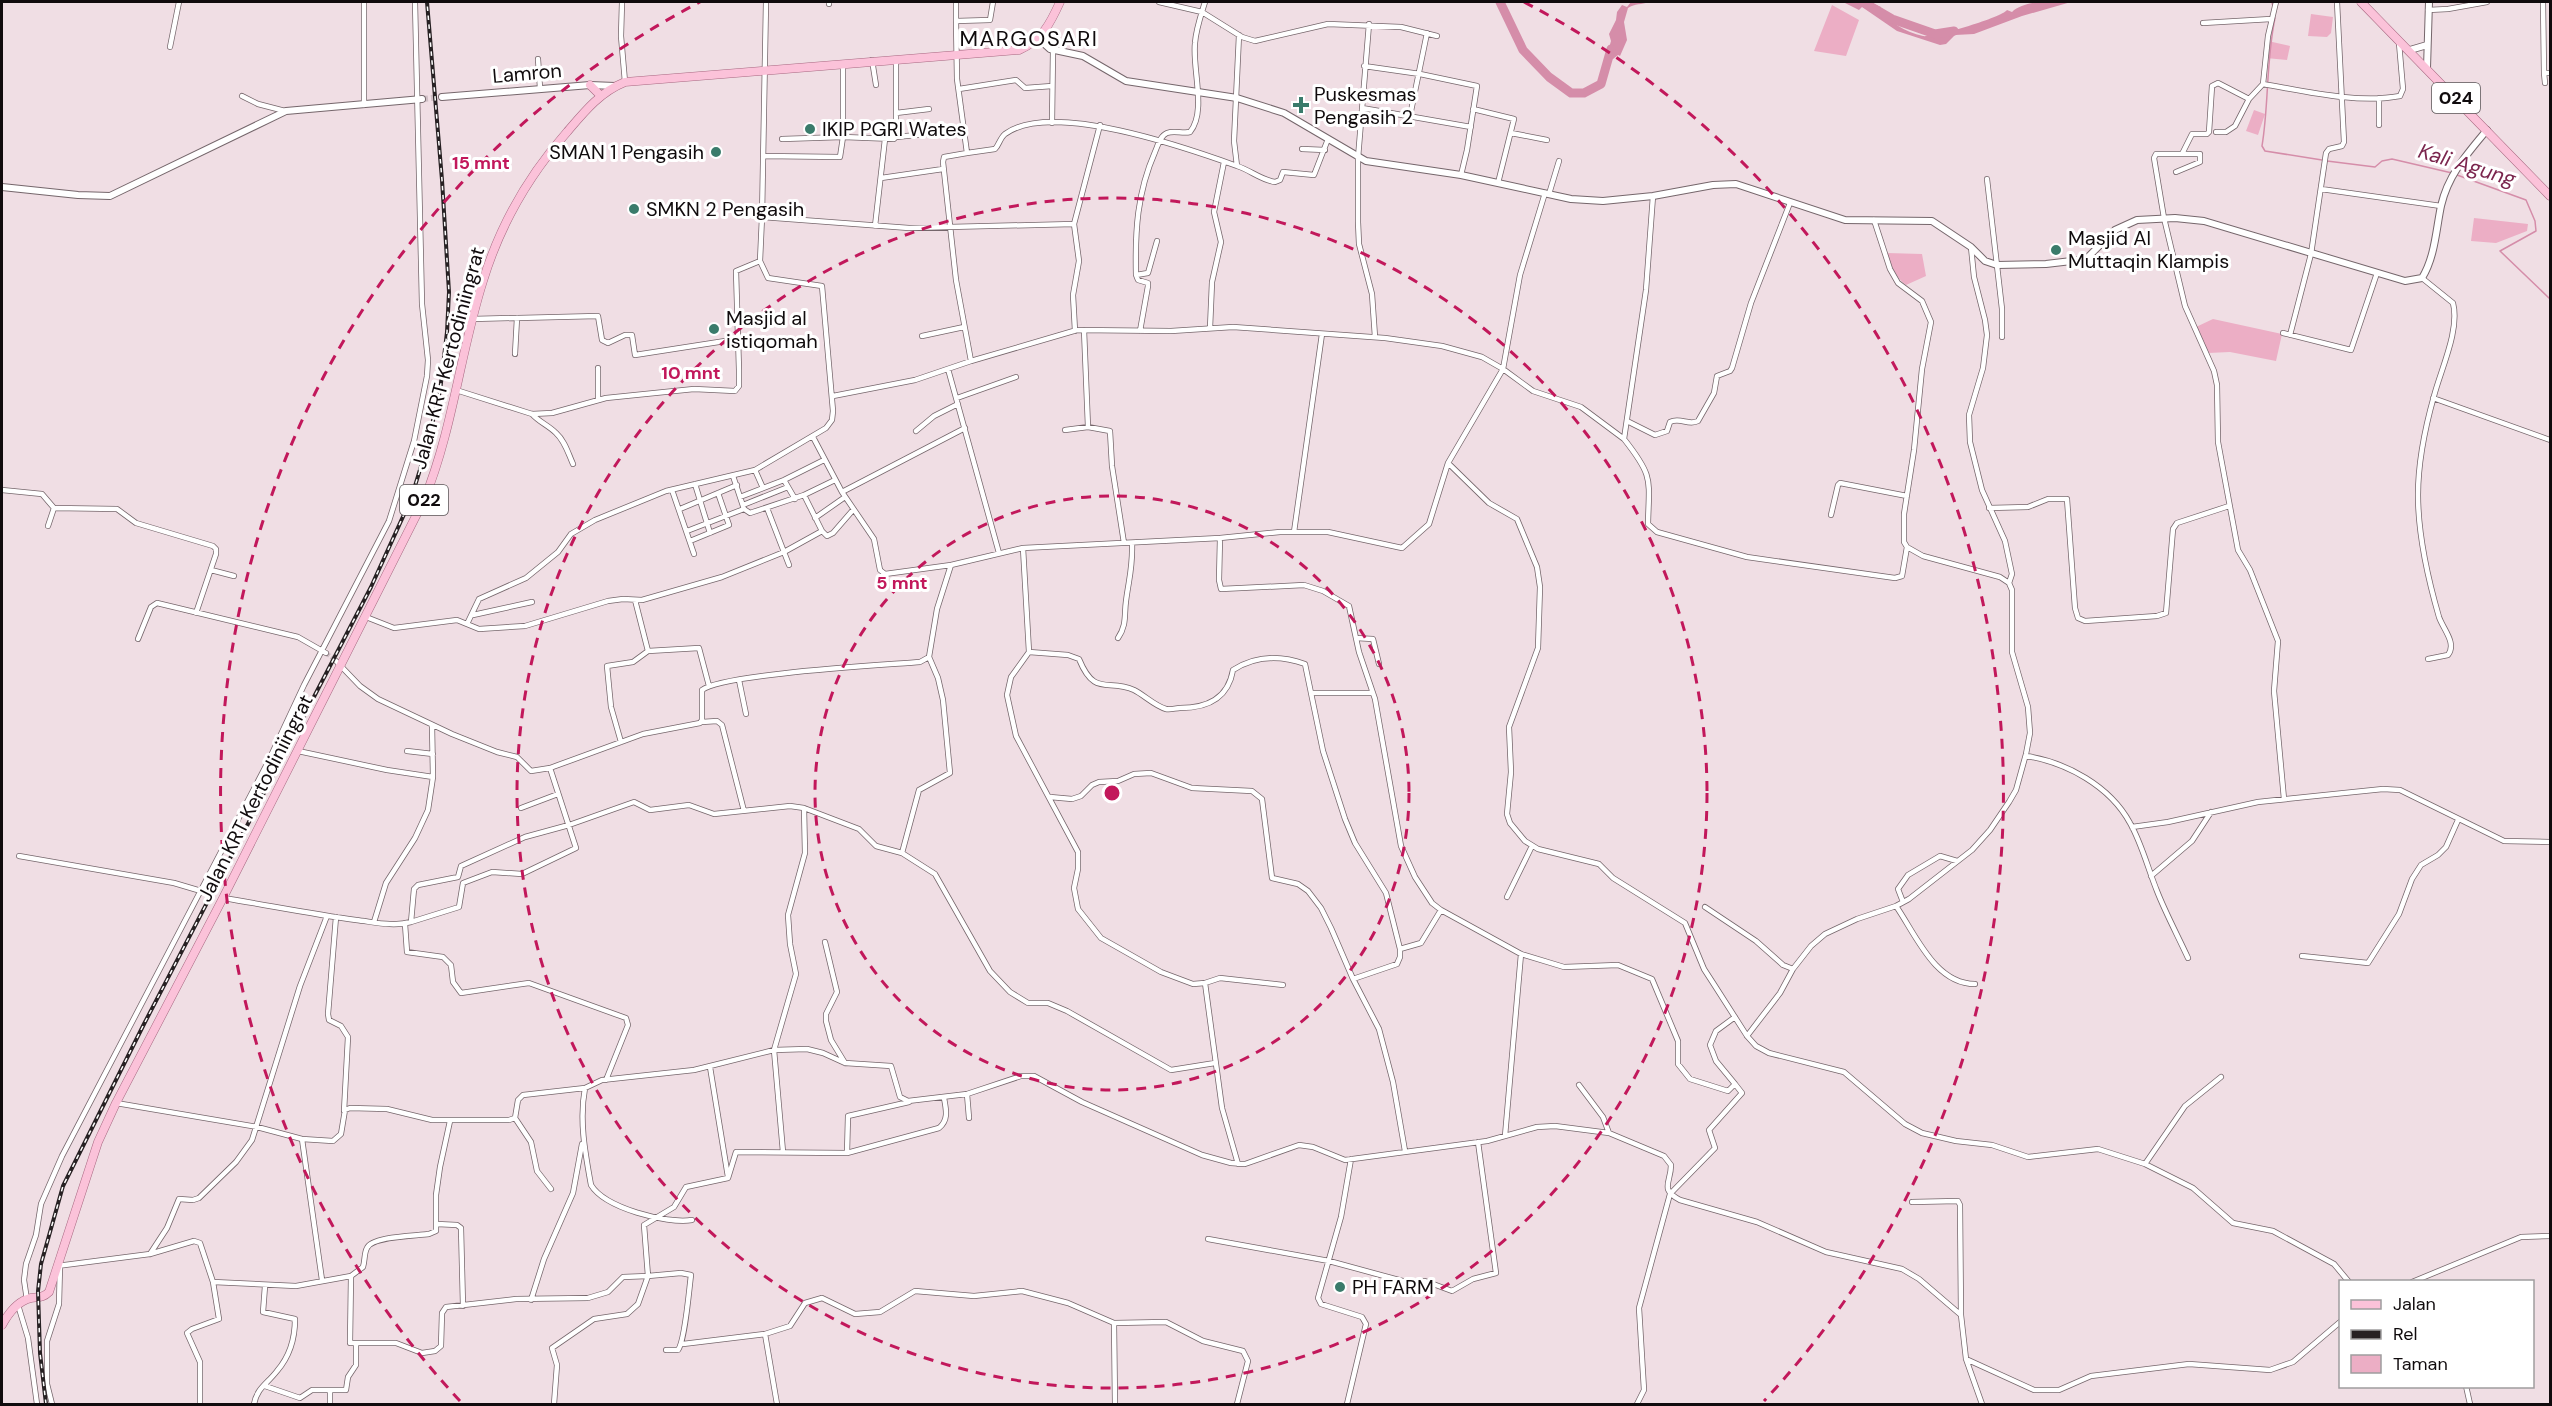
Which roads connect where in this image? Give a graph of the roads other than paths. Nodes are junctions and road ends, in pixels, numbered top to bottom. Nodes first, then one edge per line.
1 (179, 2) edge
2 (364, 2) edge
3 (415, 2) edge
4 (622, 2) edge
5 (766, 2) edge
6 (956, 2) edge
7 (993, 2) edge
8 (1060, 2) edge
9 (1159, 2) edge
10 (1205, 2) edge
11 (2337, 2) edge
12 (2361, 2) edge
13 (2429, 2) edge
14 (2487, 2) edge
15 (2543, 2) edge
16 (2275, 3) edge
17 (2428, 10) junction
18 (1202, 12) junction
19 (2272, 18) junction
20 (956, 21) junction
21 (2203, 23) dead end
22 (1369, 24) junction
23 (1427, 33) junction
24 (1239, 34) junction
25 (1437, 36) dead end
26 (1039, 39) junction
27 (2399, 40) junction
28 (2427, 45) junction
29 (170, 47) dead end
30 (1053, 50) junction
31 (2410, 50) junction
32 (957, 54) junction
33 (538, 59) dead end
34 (896, 59) junction
35 (872, 60) junction
36 (843, 63) junction
37 (1364, 66) junction
38 (2427, 68) junction
39 (764, 71) junction
40 (2547, 73) edge
41 (1420, 74) junction
42 (625, 82) junction
43 (2545, 82) dead end
44 (2264, 84) junction
45 (590, 85) junction
46 (876, 85) dead end
47 (615, 86) junction
48 (1052, 86) junction
49 (540, 88) junction
50 (958, 89) junction
51 (1198, 92) junction
52 (2341, 95) junction
53 (242, 96) dead end
54 (601, 96) junction
55 (442, 97) tunnel mouth
56 (1238, 98) junction
57 (2379, 98) junction
58 (2249, 99) junction
59 (419, 100) junction
60 (364, 105) junction
61 (1362, 108) junction
62 (929, 109) dead end
63 (1473, 109) junction
64 (286, 111) junction
65 (896, 113) junction
66 (1410, 116) junction
67 (1052, 123) junction
68 (1100, 125) junction
69 (2379, 125) dead end
70 (1471, 127) junction
71 (2487, 130) junction
72 (2216, 132) dead end
73 (937, 133) dead end
74 (1511, 133) junction
75 (843, 137) junction
76 (896, 137) junction
77 (782, 139) dead end
78 (1328, 139) junction
79 (885, 140) junction
80 (1547, 140) dead end
81 (1159, 141) junction
82 (1302, 149) dead end
83 (1325, 150) junction
84 (967, 153) junction
85 (2182, 154) junction
86 (763, 156) junction
87 (1359, 158) junction
88 (1559, 161) dead end
89 (1224, 162) junction
90 (1237, 166) junction
91 (943, 169) junction
92 (2176, 172) dead end
93 (1461, 175) junction
94 (881, 178) junction
95 (1987, 179) dead end
96 (1498, 183) junction
97 (2, 187) edge
98 (2321, 189) junction
99 (1547, 193) junction
100 (1653, 196) junction
101 (2550, 196) edge
102 (1790, 203) junction
103 (2441, 206) junction
104 (762, 217) junction
105 (2164, 218) junction
106 (1874, 220) junction
107 (1074, 224) junction
108 (875, 226) junction
109 (950, 227) junction
110 (1157, 241) dead end
111 (1971, 247) junction
112 (2311, 254) junction
113 (760, 261) junction
114 (1997, 265) junction
115 (2377, 273) junction
116 (1136, 275) junction
117 (2422, 278) junction
118 (517, 318) junction
119 (472, 320) junction
120 (964, 327) junction
121 (1210, 328) junction
122 (1084, 330) junction
123 (1075, 331) junction
124 (1140, 331) junction
125 (2283, 333) dead end
126 (1322, 334) junction
127 (2290, 335) junction
128 (922, 336) dead end
129 (1375, 337) junction
130 (2002, 337) dead end
131 (738, 339) junction
132 (516, 354) dead end
133 (971, 361) junction
134 (598, 368) dead end
135 (948, 369) junction
136 (1503, 369) junction
137 (1016, 377) dead end
138 (456, 389) junction
139 (833, 396) junction
140 (957, 398) junction
141 (2433, 398) junction
142 (598, 400) junction
143 (958, 405) junction
144 (532, 414) junction
145 (1627, 421) junction
146 (1088, 427) junction
147 (965, 428) junction
148 (1065, 430) dead end
149 (916, 431) dead end
150 (813, 437) junction
151 (1624, 439) junction
152 (2550, 440) edge
153 (824, 460) junction
154 (1448, 463) junction
155 (573, 464) dead end
156 (755, 470) junction
157 (733, 476) junction
158 (784, 480) junction
159 (835, 480) junction
160 (695, 484) junction
161 (737, 485) junction
162 (788, 487) junction
163 (763, 488) junction
164 (2, 490) edge
165 (672, 490) junction
166 (842, 492) junction
167 (718, 493) junction
168 (804, 495) junction
169 (1906, 496) junction
170 (740, 497) junction
171 (845, 497) junction
172 (795, 498) junction
173 (700, 501) junction
174 (2229, 506) junction
175 (743, 507) junction
176 (54, 508) junction
177 (767, 508) junction
178 (1989, 508) junction
179 (680, 509) junction
180 (853, 510) junction
181 (1832, 515) dead end
182 (727, 516) junction
183 (815, 518) junction
184 (707, 523) junction
185 (48, 526) dead end
186 (687, 531) junction
187 (822, 531) junction
188 (1294, 532) junction
189 (710, 533) junction
190 (1220, 538) junction
191 (690, 541) junction
192 (1124, 543) junction
193 (1132, 543) junction
194 (1906, 547) junction
195 (1023, 548) junction
196 (784, 552) junction
197 (999, 553) junction
198 (694, 554) dead end
199 (789, 565) dead end
200 (951, 565) junction
201 (211, 570) junction
202 (234, 576) dead end
203 (2009, 583) junction
204 (635, 600) junction
205 (532, 602) dead end
206 (196, 613) junction
207 (473, 615) junction
208 (366, 617) junction
209 (467, 624) junction
210 (1118, 638) dead end
211 (1356, 638) junction
212 (138, 639) dead end
213 (648, 651) junction
214 (1029, 652) junction
215 (324, 653) junction
216 (929, 657) junction
217 (2428, 659) dead end
218 (338, 664) junction
219 (1379, 664) dead end
220 (739, 680) junction
221 (709, 686) junction
222 (1312, 693) junction
223 (1373, 693) junction
224 (746, 714) dead end
225 (702, 722) junction
226 (432, 725) junction
227 (621, 742) junction
228 (298, 751) junction
229 (408, 751) dead end
230 (433, 754) junction
231 (2025, 756) junction
232 (550, 768) junction
233 (433, 777) junction
234 (558, 794) junction
235 (1050, 797) junction
236 (2284, 798) junction
237 (521, 808) dead end
238 (804, 808) junction
239 (744, 811) junction
240 (2211, 812) junction
241 (2458, 820) junction
242 (569, 825) junction
243 (2132, 827) junction
244 (2550, 842) edge
245 (1532, 846) junction
246 (902, 853) junction
247 (19, 856) dead end
248 (1958, 861) junction
249 (2151, 876) junction
250 (201, 891) junction
251 (1507, 897) dead end
252 (223, 898) junction
253 (1903, 902) junction
254 (1896, 906) junction
255 (1705, 908) dead end
256 (1441, 910) junction
257 (327, 916) junction
258 (336, 917) junction
259 (374, 922) junction
260 (408, 923) junction
261 (825, 942) dead end
262 (1400, 949) junction
263 (1521, 954) junction
264 (2302, 956) dead end
265 (2188, 958) dead end
266 (1792, 969) junction
267 (1353, 980) junction
268 (1205, 983) junction
269 (1975, 984) dead end
270 (1283, 985) dead end
271 (1735, 1017) junction
272 (1747, 1036) junction
273 (774, 1050) junction
274 (845, 1063) junction
275 (1215, 1063) junction
276 (711, 1067) junction
277 (2221, 1077) dead end
278 (606, 1080) junction
279 (1735, 1084) junction
280 (1579, 1085) dead end
281 (585, 1088) junction
282 (968, 1094) junction
283 (944, 1098) junction
284 (912, 1102) junction
285 (116, 1103) junction
286 (344, 1114) junction
287 (515, 1118) junction
288 (969, 1118) dead end
289 (450, 1121) junction
290 (257, 1127) junction
291 (1609, 1133) junction
292 (1505, 1136) junction
293 (302, 1139) junction
294 (583, 1139) junction
295 (1478, 1142) junction
296 (1405, 1151) junction
297 (783, 1152) junction
298 (847, 1153) junction
299 (1351, 1159) junction
300 (1238, 1164) junction
301 (2145, 1164) junction
302 (728, 1178) junction
303 (551, 1189) dead end
304 (1670, 1194) junction
305 (1912, 1202) dead end
306 (657, 1218) junction
307 (692, 1220) dead end
308 (437, 1224) junction
309 (2550, 1236) edge
310 (1208, 1239) dead end
311 (150, 1254) junction
312 (1329, 1261) junction
313 (59, 1266) junction
314 (351, 1276) junction
315 (648, 1276) junction
316 (322, 1280) junction
317 (2348, 1280) edge
318 (2414, 1280) edge
319 (213, 1282) junction
320 (265, 1286) junction
321 (27, 1300) junction
322 (531, 1300) junction
323 (18, 1304) junction
324 (463, 1306) junction
325 (1961, 1315) junction
326 (225, 1318) dead end
327 (219, 1319) junction
328 (1114, 1323) junction
329 (2339, 1323) edge
330 (2, 1325) edge
331 (765, 1334) junction
332 (356, 1344) junction
333 (683, 1344) junction
334 (666, 1350) dead end
335 (1966, 1359) junction
336 (265, 1386) junction
337 (2466, 1388) edge
338 (330, 1390) junction
339 (37, 1404) edge
340 (52, 1404) edge
341 (200, 1404) edge
342 (254, 1404) edge
343 (330, 1404) edge
344 (554, 1404) edge
345 (777, 1404) edge
346 (1115, 1404) edge
347 (1237, 1404) edge
348 (1347, 1404) edge
349 (1637, 1404) edge
350 (1982, 1404) edge
351 (2470, 1404) edge

1 - 29 street
2 - 60 street
3 - 59 street
4 - 42 street
5 - 39 street
6 - 20 street
7 - 20 street
8 - 26 main road
9 - 18 street
10 - 18 street
11 - 52 street
12 - 27 main road, 024
13 - 17 street
14 - 17 street
15 - 40 street
16 - 19 street
17 - 28 street
18 - 24 street
18 - 51 street
19 - 21 street
19 - 44 street
20 - 32 street
22 - 23 street
22 - 24 street
22 - 37 street
23 - 25 street
23 - 41 street
24 - 56 street
26 - 30 street
26 - 32 main road, Jalan KRT Kertodiniingrat / 022
27 - 31 main road, 024
27 - 57 street
28 - 31 street
28 - 38 street
30 - 48 street
30 - 51 street
31 - 38 main road, 024
32 - 34 main road, Jalan KRT Kertodiniingrat / 022
32 - 50 street
33 - 49 street
34 - 35 main road, Jalan KRT Kertodiniingrat / 022
34 - 65 street
35 - 36 main road, Jalan KRT Kertodiniingrat / 022
35 - 46 street
36 - 39 main road, Jalan KRT Kertodiniingrat / 022
36 - 75 street
37 - 41 street
37 - 61 street
38 - 71 main road, 024
39 - 42 main road, Jalan KRT Kertodiniingrat / 022
39 - 86 street
40 - 43 street
41 - 63 street
41 - 66 street
42 - 47 main road, Jalan KRT Kertodiniingrat / 022
44 - 52 street
44 - 58 street
45 - 47 street, Lamron
45 - 49 street, Lamron
45 - 54 main road
47 - 54 main road, Jalan KRT Kertodiniingrat / 022
48 - 50 street
48 - 67 street
49 - 55 street, Lamron
50 - 84 street
51 - 56 street
51 - 81 street
52 - 57 street
52 - 98 street
53 - 64 street
54 - 119 main road, Jalan KRT Kertodiniingrat / 022
56 - 78 street
56 - 90 street
57 - 69 street
58 - 72 street
58 - 85 street
59 - 60 street
59 - 215 street
60 - 64 street
61 - 66 street
61 - 87 street
62 - 65 street
63 - 70 street
63 - 74 street
64 - 97 street
65 - 76 street
66 - 70 street
67 - 68 street
67 - 84 street
68 - 81 street
68 - 107 street
70 - 93 street
71 - 101 main road, 024
71 - 103 street
73 - 76 street
74 - 80 street
74 - 96 street
75 - 77 street
75 - 79 street
75 - 86 street
76 - 79 street
78 - 83 street
78 - 87 street
79 - 94 street
81 - 89 street
81 - 116 street
82 - 83 street
83 - 90 street
84 - 91 street
85 - 92 street
85 - 105 street
86 - 104 street
87 - 93 street
87 - 129 street
88 - 99 street
89 - 90 street
89 - 121 street
91 - 94 street
91 - 109 street
93 - 96 street
94 - 108 street
95 - 114 street
96 - 99 street
98 - 103 street
98 - 112 street
99 - 100 street
99 - 136 street
100 - 102 street
100 - 145 street
102 - 106 street
102 - 145 street
103 - 117 street
104 - 108 street
104 - 113 street
105 - 112 street
105 - 114 street
105 - 174 street
106 - 111 street
106 - 169 street
107 - 109 street
107 - 123 street
108 - 109 street
109 - 120 street
110 - 116 street
111 - 114 street
111 - 178 street
112 - 115 street
112 - 127 street
113 - 131 street
113 - 139 street
114 - 130 street
115 - 117 street
115 - 127 street
116 - 124 street
117 - 141 street
118 - 119 street
118 - 131 street
118 - 132 street
119 - 138 main road, Jalan KRT Kertodiniingrat / 022
120 - 128 street
120 - 133 street
121 - 124 street
121 - 126 street
122 - 123 street
122 - 124 street
122 - 146 street
123 - 133 street
125 - 127 street
126 - 129 street
126 - 188 street
129 - 136 street
131 - 142 street
133 - 135 street
134 - 142 street
135 - 139 street
135 - 140 street
136 - 151 street
136 - 154 street
137 - 140 street
138 - 144 street
138 - 208 main road, Jalan KRT Kertodiniingrat / 022
139 - 150 street
140 - 143 street
141 - 152 street
141 - 217 street
142 - 144 street
143 - 147 street
143 - 149 street
144 - 155 street
145 - 151 street
146 - 148 street
146 - 192 street
147 - 166 street
147 - 197 street
150 - 153 street
150 - 156 street
151 - 194 street
153 - 158 street
153 - 159 street
154 - 188 street
154 - 245 street
156 - 157 street
156 - 163 street
157 - 160 street
157 - 161 street
158 - 162 street
158 - 163 street
159 - 166 street
159 - 168 street
160 - 165 street
160 - 173 street
161 - 167 street
161 - 170 street
162 - 172 street
162 - 175 street
163 - 170 street
164 - 176 street
165 - 179 street
165 - 207 street
166 - 171 street
167 - 173 street
167 - 182 street
168 - 172 street
168 - 183 street
169 - 181 street
169 - 194 street
170 - 175 street
171 - 180 street
171 - 183 street
172 - 177 street
173 - 179 street
173 - 184 street
174 - 178 street
174 - 236 street
175 - 177 street
175 - 182 street
176 - 185 street
176 - 201 street
177 - 196 street
178 - 203 street
179 - 186 street
180 - 187 street
180 - 200 street
182 - 184 street
182 - 189 street
183 - 187 street
184 - 186 street
184 - 189 street
186 - 191 street
187 - 196 street
188 - 190 street
189 - 191 street
190 - 193 street
190 - 211 street
191 - 198 street
192 - 193 street
192 - 195 street
193 - 210 street
194 - 203 street
195 - 197 street
195 - 214 street
196 - 199 street
196 - 204 street
197 - 200 street
200 - 216 street
201 - 202 street
201 - 206 street
203 - 231 street
204 - 209 street
204 - 213 street
205 - 207 street
206 - 212 street
206 - 215 street
207 - 209 street
208 - 209 street
208 - 218 main road, Jalan KRT Kertodiniingrat / 022
211 - 219 street
211 - 223 street
213 - 221 street
213 - 227 street
214 - 222 street
214 - 235 street
215 - 250 street
216 - 220 street
216 - 246 street
218 - 226 street
218 - 228 main road, Jalan KRT Kertodiniingrat / 022
220 - 221 street
220 - 224 street
221 - 225 street
222 - 223 street
222 - 262 street
223 - 256 street
225 - 227 street
225 - 239 street
226 - 230 street
226 - 232 street
227 - 232 street
228 - 233 street
228 - 252 main road, Jalan KRT Kertodiniingrat / 022
229 - 230 street
230 - 233 street
231 - 243 street
231 - 248 street
232 - 234 street
233 - 259 street
234 - 237 street
234 - 242 street
235 - 267 street
235 - 268 street
236 - 240 street
236 - 241 street
238 - 239 street
238 - 246 street
238 - 273 street
239 - 242 street
240 - 243 street
240 - 249 street
241 - 244 street
241 - 264 street
242 - 260 street
242 - 260 street
243 - 249 street
245 - 251 street
245 - 271 street
246 - 275 street
247 - 250 street
248 - 253 street
248 - 253 street
249 - 265 street
250 - 321 street
252 - 257 street
252 - 285 main road, Jalan KRT Kertodiniingrat / 022
253 - 254 street
254 - 266 street
254 - 269 street
255 - 266 street
256 - 262 street
256 - 263 street
257 - 258 street
257 - 290 street
258 - 259 street
258 - 286 street
259 - 260 street
260 - 278 street
261 - 274 street
262 - 267 street
263 - 279 street
263 - 292 street
266 - 272 street
267 - 296 street
268 - 270 street
268 - 275 street
271 - 272 street
271 - 279 street
272 - 301 street
273 - 274 street
273 - 276 street
273 - 297 street
274 - 284 street
275 - 300 street
276 - 278 street
276 - 302 street
277 - 301 street
278 - 281 street
279 - 304 street
280 - 291 street
281 - 287 street
281 - 294 street
282 - 283 street
282 - 288 street
282 - 300 street
283 - 284 street
283 - 298 street
284 - 298 street
285 - 290 street
285 - 313 main road, Jalan KRT Kertodiniingrat / 022
286 - 289 street
286 - 293 street
287 - 289 street
287 - 303 street
289 - 308 street
290 - 293 street
290 - 311 street
291 - 292 street
291 - 304 street
292 - 295 street
293 - 316 street
294 - 306 street
294 - 322 street
295 - 296 street
295 - 312 street
296 - 299 street
297 - 298 street
297 - 302 street
299 - 300 street
299 - 312 street
301 - 317 street
302 - 306 street
304 - 325 street
304 - 349 street
305 - 325 street
306 - 307 street
306 - 315 street
308 - 314 street
308 - 324 street
309 - 318 street
310 - 312 street
311 - 313 street
311 - 319 street
312 - 348 street
313 - 321 main road, Jalan KRT Kertodiniingrat / 022
313 - 340 street
314 - 316 street
314 - 332 street
315 - 322 street
315 - 333 street
315 - 344 street
316 - 320 street
319 - 320 street
319 - 327 street
320 - 336 street
321 - 323 main road, Jalan KRT Kertodiniingrat / 022
322 - 324 street
323 - 330 main road, Jalan KRT Kertodiniingrat / 022
323 - 339 street
324 - 332 street
325 - 335 street
326 - 327 street
327 - 341 street
328 - 331 street
328 - 346 street
328 - 347 street
329 - 335 street
331 - 333 street
331 - 345 street
332 - 338 street
333 - 334 street
335 - 350 street
336 - 338 street
336 - 342 street
337 - 351 street
338 - 343 street

